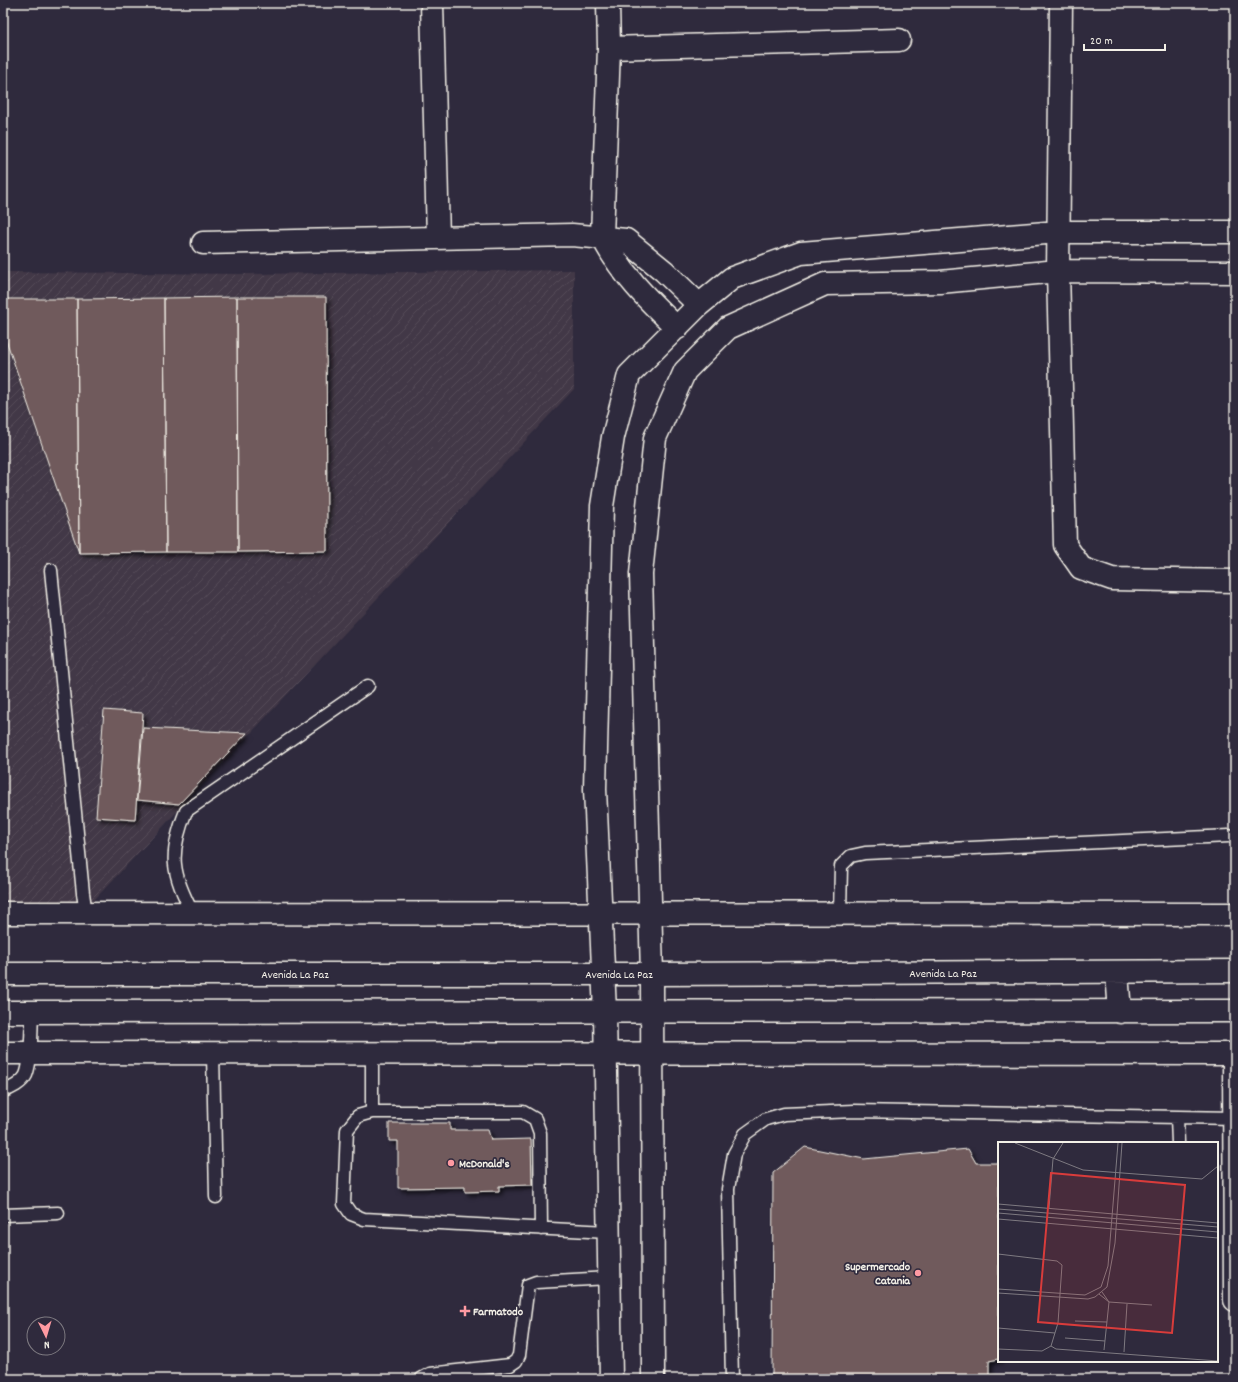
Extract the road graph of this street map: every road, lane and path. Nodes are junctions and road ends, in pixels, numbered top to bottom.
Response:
1 (432, 3) edge
2 (608, 3) edge
3 (1061, 3) edge
4 (898, 40) dead end
5 (609, 48) junction
6 (1058, 232) junction
7 (1235, 232) edge
8 (602, 236) junction
9 (438, 238) junction
10 (203, 243) dead end
11 (1058, 271) junction
12 (1235, 272) edge
13 (699, 305) junction
14 (676, 328) junction
15 (50, 570) dead end
16 (1235, 581) edge
17 (368, 686) dead end
18 (1229, 836) dead end
19 (3, 913) edge
20 (840, 913) junction
21 (86, 914) junction
22 (193, 914) junction
23 (601, 914) junction
24 (649, 914) junction
25 (1235, 914) edge
26 (1235, 971) edge
27 (1117, 972) junction
28 (3, 974) edge
29 (603, 974) junction
30 (652, 974) junction
31 (1235, 1011) edge
32 (3, 1012) edge
33 (32, 1012) junction
34 (604, 1012) junction
35 (652, 1012) junction
36 (1120, 1012) junction
37 (3, 1053) edge
38 (29, 1053) junction
39 (213, 1053) junction
40 (372, 1053) junction
41 (605, 1053) junction
42 (1234, 1054) edge
43 (652, 1055) junction
44 (3, 1091) edge
45 (372, 1112) junction
46 (1177, 1117) junction
47 (1235, 1118) edge
48 (1178, 1142) edge
49 (216, 1197) dead end
50 (1235, 1198) edge
51 (58, 1213) dead end
52 (3, 1215) edge
53 (541, 1229) junction
54 (608, 1232) junction
55 (609, 1278) junction
56 (1235, 1300) edge
57 (421, 1379) edge
58 (610, 1379) edge
59 (653, 1379) edge
60 (732, 1379) edge

1 - 9 street
2 - 5 street
3 - 6 street
4 - 5 street
5 - 8 street
6 - 7 street
6 - 11 street
6 - 13 street
8 - 9 street
8 - 13 street
8 - 14 street
9 - 10 street
11 - 12 street
11 - 16 street
11 - 24 street
13 - 14 street
14 - 23 street
15 - 21 lane
17 - 22 lane
18 - 20 lane
19 - 21 street
20 - 24 street
20 - 25 street
21 - 22 street
22 - 23 street
23 - 24 street
23 - 29 street
24 - 30 street
26 - 27 street, Avenida La Paz
27 - 30 street, Avenida La Paz
27 - 36 street
28 - 29 street, Avenida La Paz
29 - 30 street, Avenida La Paz
29 - 34 street
30 - 35 street
31 - 36 street
32 - 33 street
33 - 34 street
33 - 38 lane
34 - 35 street
34 - 41 street
35 - 36 street
35 - 43 street
37 - 38 street
38 - 39 street
38 - 44 lane
39 - 40 street
39 - 49 lane
40 - 41 street
40 - 45 lane
41 - 43 street
41 - 54 street
42 - 43 street
42 - 47 street
43 - 59 street
45 - 53 lane
45 - 53 lane
46 - 47 lane
46 - 48 lane
46 - 60 lane
47 - 50 street
50 - 56 street
51 - 52 lane
53 - 54 lane
54 - 55 street
55 - 57 lane
55 - 58 street

